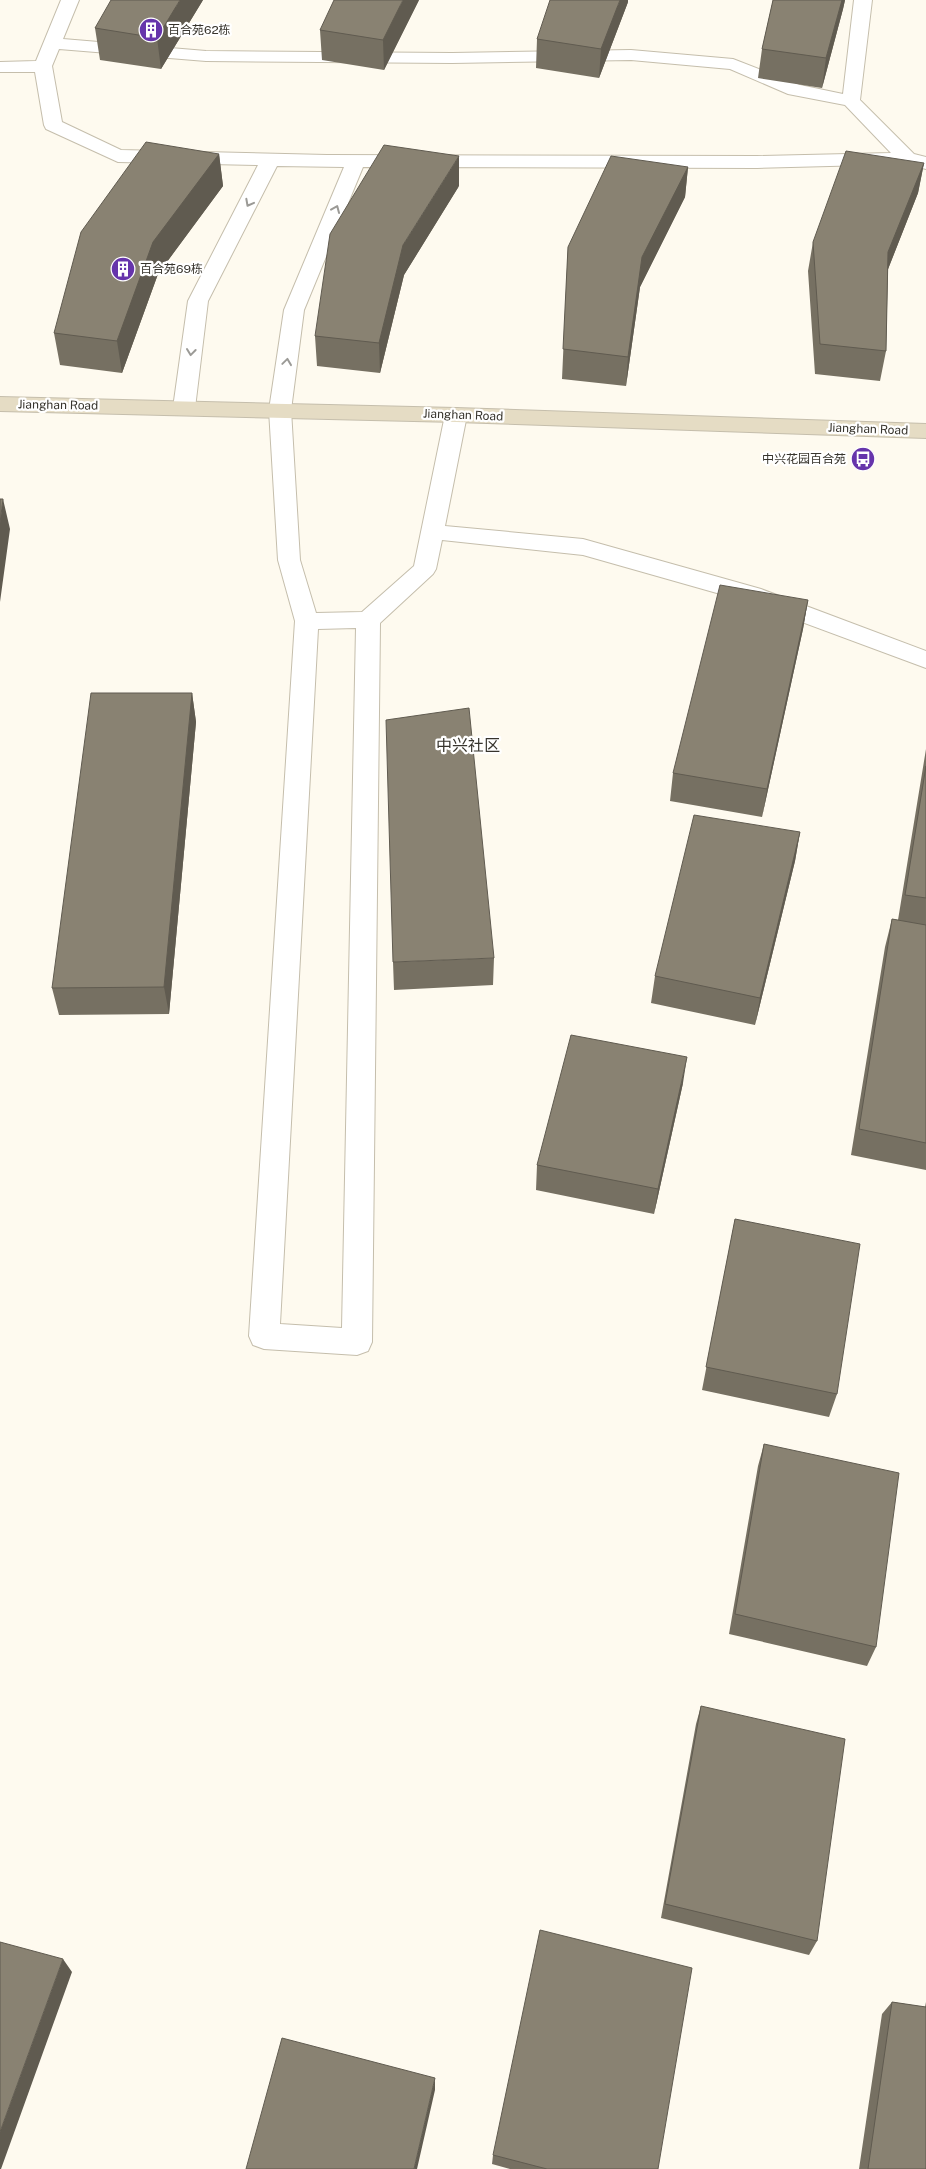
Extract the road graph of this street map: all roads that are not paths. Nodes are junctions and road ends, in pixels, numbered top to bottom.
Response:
1 (70, 0) edge
2 (863, 0) edge
3 (52, 44) junction
4 (43, 66) junction
5 (0, 67) edge
6 (851, 101) junction
7 (908, 158) junction
8 (271, 160) junction
9 (356, 161) junction
10 (926, 163) edge
11 (0, 404) edge
12 (184, 408) junction
13 (280, 410) junction
14 (456, 415) junction
15 (926, 431) edge
16 (432, 532) junction
17 (368, 620) junction
18 (307, 621) junction
19 (926, 660) edge

1 - 3 street
2 - 6 street
3 - 4 street
3 - 6 street
4 - 5 street
4 - 8 street
6 - 7 street
7 - 9 street
7 - 10 street
8 - 9 street
8 -> 12 street
13 -> 9 street
11 - 12 street, Jianghan Road
12 - 13 street, Jianghan Road
13 - 14 street, Jianghan Road
13 - 18 street
14 - 15 street, Jianghan Road
14 - 16 street
16 - 17 street
16 - 19 street
17 - 18 street
17 - 18 street

